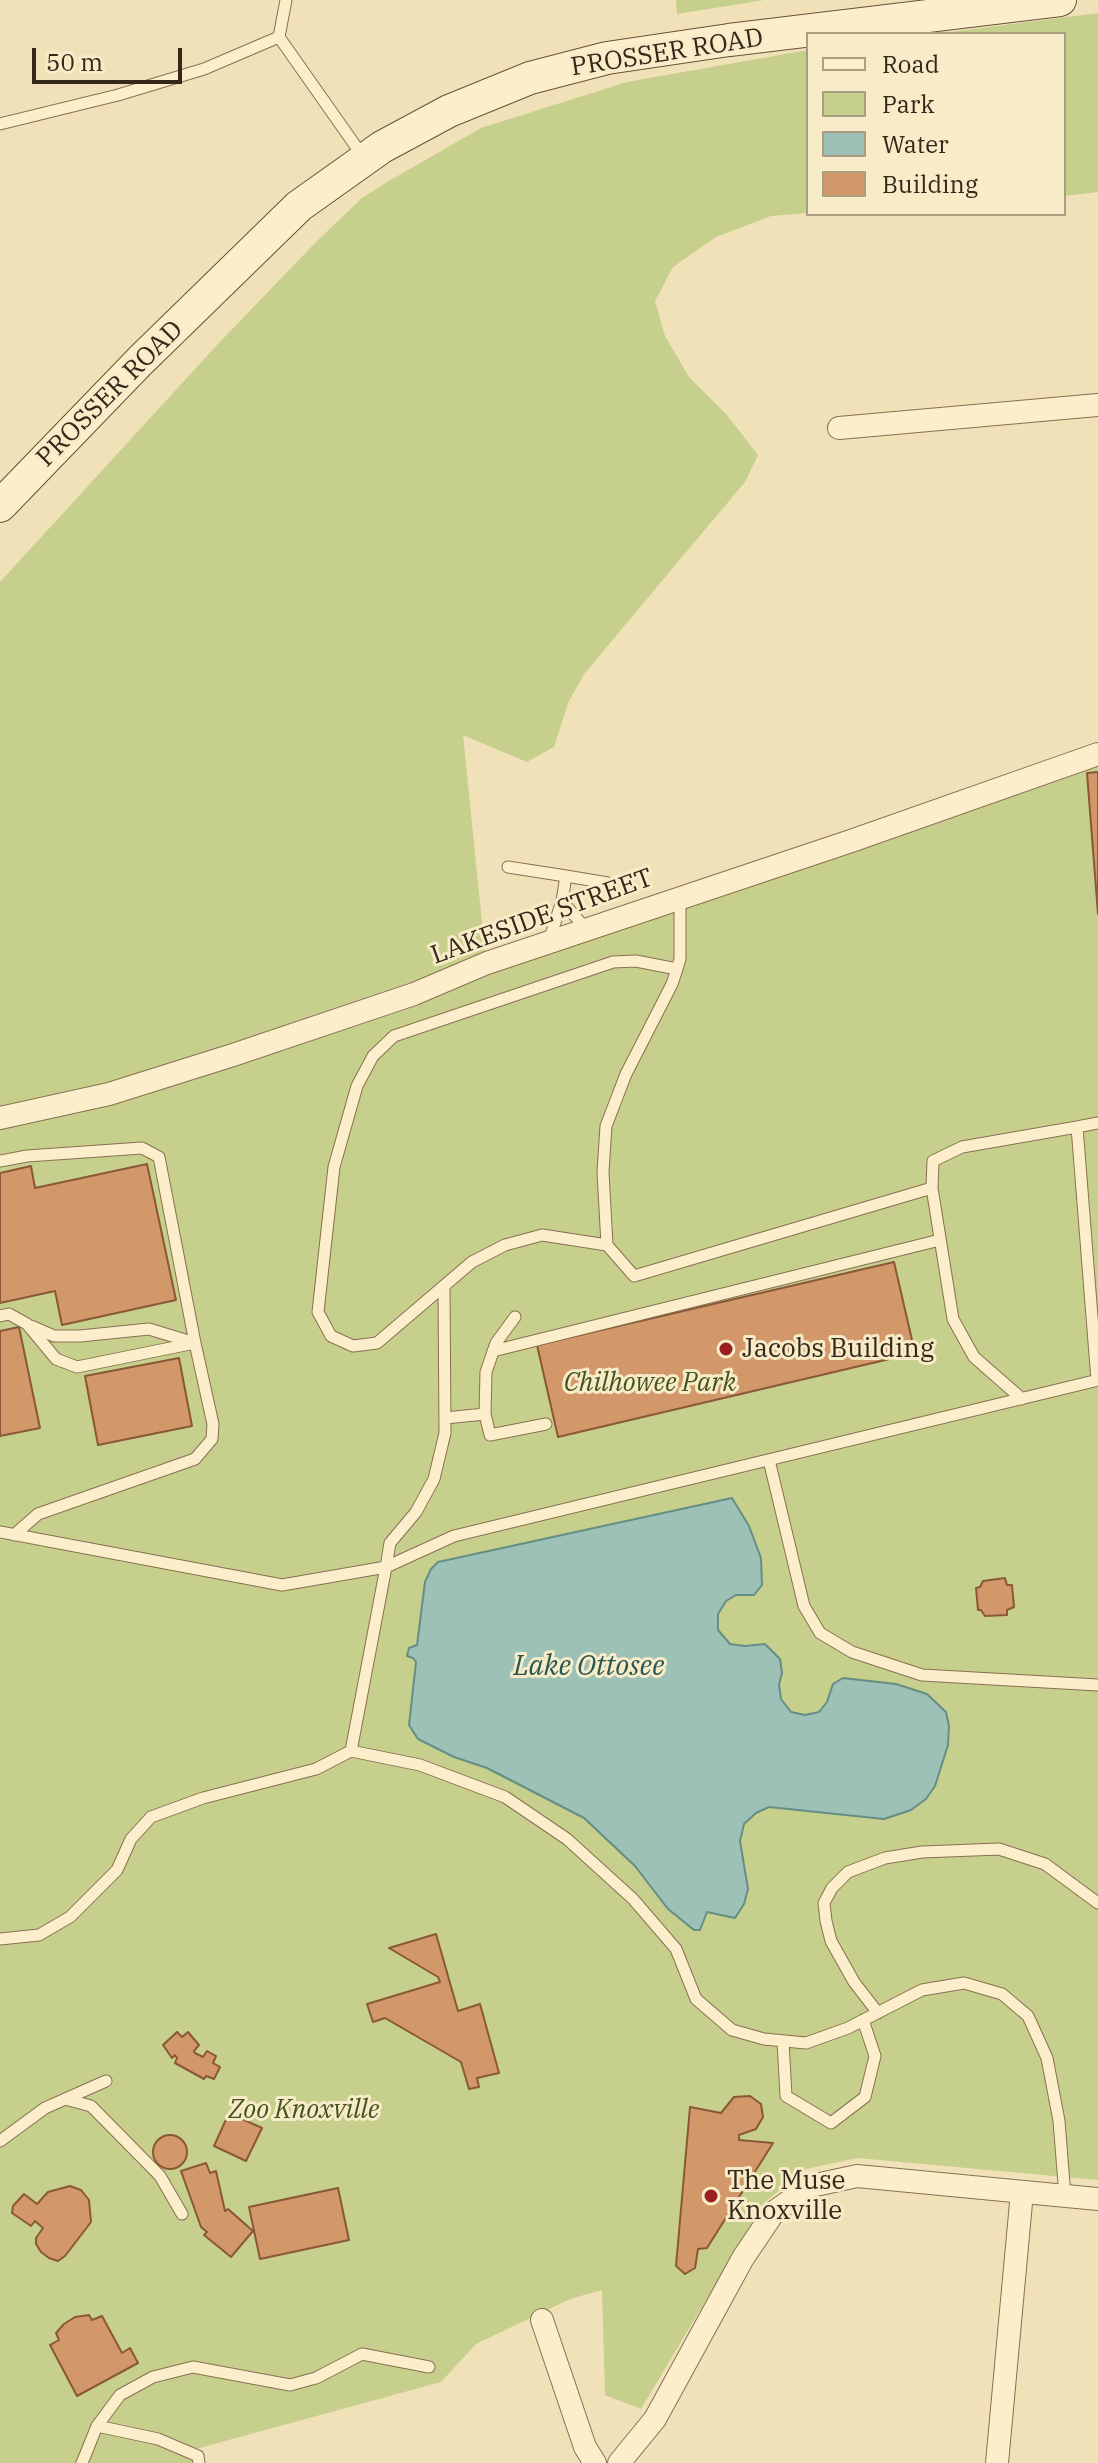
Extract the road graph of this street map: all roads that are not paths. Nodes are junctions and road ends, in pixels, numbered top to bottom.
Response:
1 (286, 0) edge
2 (1060, 0) edge
3 (279, 37) junction
4 (0, 124) edge
5 (365, 158) junction
6 (1098, 405) edge
7 (839, 428) dead end
8 (0, 506) edge
9 (1098, 754) edge
10 (508, 867) dead end
11 (566, 876) junction
12 (608, 883) dead end
13 (680, 897) junction
14 (562, 901) junction
15 (586, 929) junction
16 (549, 942) junction
17 (677, 969) junction
18 (0, 1118) edge
19 (1098, 1123) edge
20 (1077, 1127) junction
21 (0, 1161) edge
22 (932, 1188) junction
23 (940, 1240) junction
24 (607, 1245) junction
25 (444, 1287) junction
26 (0, 1316) edge
27 (515, 1317) dead end
28 (27, 1324) junction
29 (195, 1343) junction
30 (493, 1351) junction
31 (1098, 1380) edge
32 (1022, 1399) junction
33 (485, 1414) junction
34 (445, 1418) junction
35 (546, 1424) dead end
36 (769, 1460) junction
37 (0, 1532) edge
38 (14, 1535) junction
39 (386, 1567) junction
40 (1098, 1685) edge
41 (351, 1751) junction
42 (1098, 1903) edge
43 (0, 1939) edge
44 (878, 2013) junction
45 (863, 2020) junction
46 (783, 2041) junction
47 (106, 2081) dead end
48 (65, 2099) junction
49 (0, 2141) edge
50 (1022, 2192) junction
51 (1065, 2196) junction
52 (1098, 2199) edge
53 (182, 2214) dead end
54 (542, 2320) dead end
55 (429, 2367) dead end
56 (97, 2426) junction
57 (82, 2463) edge
58 (199, 2463) edge
59 (595, 2463) edge
60 (619, 2463) edge
61 (997, 2463) edge

1 - 3 lane
2 - 5 street, PROSSER ROAD
3 - 4 lane
3 - 5 lane
5 - 8 street, PROSSER ROAD
6 - 7 street
9 - 13 street, LAKESIDE STREET
10 - 11 lane
11 - 12 lane
11 - 14 lane
13 - 15 street, LAKESIDE STREET
13 - 17 lane
14 - 15 lane
14 - 16 lane
15 - 16 street, LAKESIDE STREET
16 - 18 street, LAKESIDE STREET
17 - 24 lane
17 - 25 lane
19 - 20 lane
20 - 22 lane
20 - 31 lane
21 - 29 lane
22 - 23 lane
22 - 24 lane
23 - 30 lane
23 - 32 lane
24 - 25 lane
25 - 34 lane
26 - 28 lane
27 - 30 lane
28 - 29 lane
28 - 29 lane
29 - 38 lane
30 - 33 lane
31 - 32 lane
32 - 36 lane
33 - 34 lane
33 - 35 lane
34 - 39 lane
36 - 39 lane
36 - 40 lane
37 - 38 lane
38 - 39 lane
39 - 41 lane
41 - 43 lane
41 - 46 lane
42 - 44 lane
44 - 45 lane
44 - 51 lane
45 - 46 lane
45 - 46 lane
47 - 48 lane
48 - 49 lane
48 - 53 lane
50 - 51 street
50 - 60 street
50 - 61 street
51 - 52 street
54 - 59 street
55 - 56 lane
56 - 57 lane
56 - 58 lane

